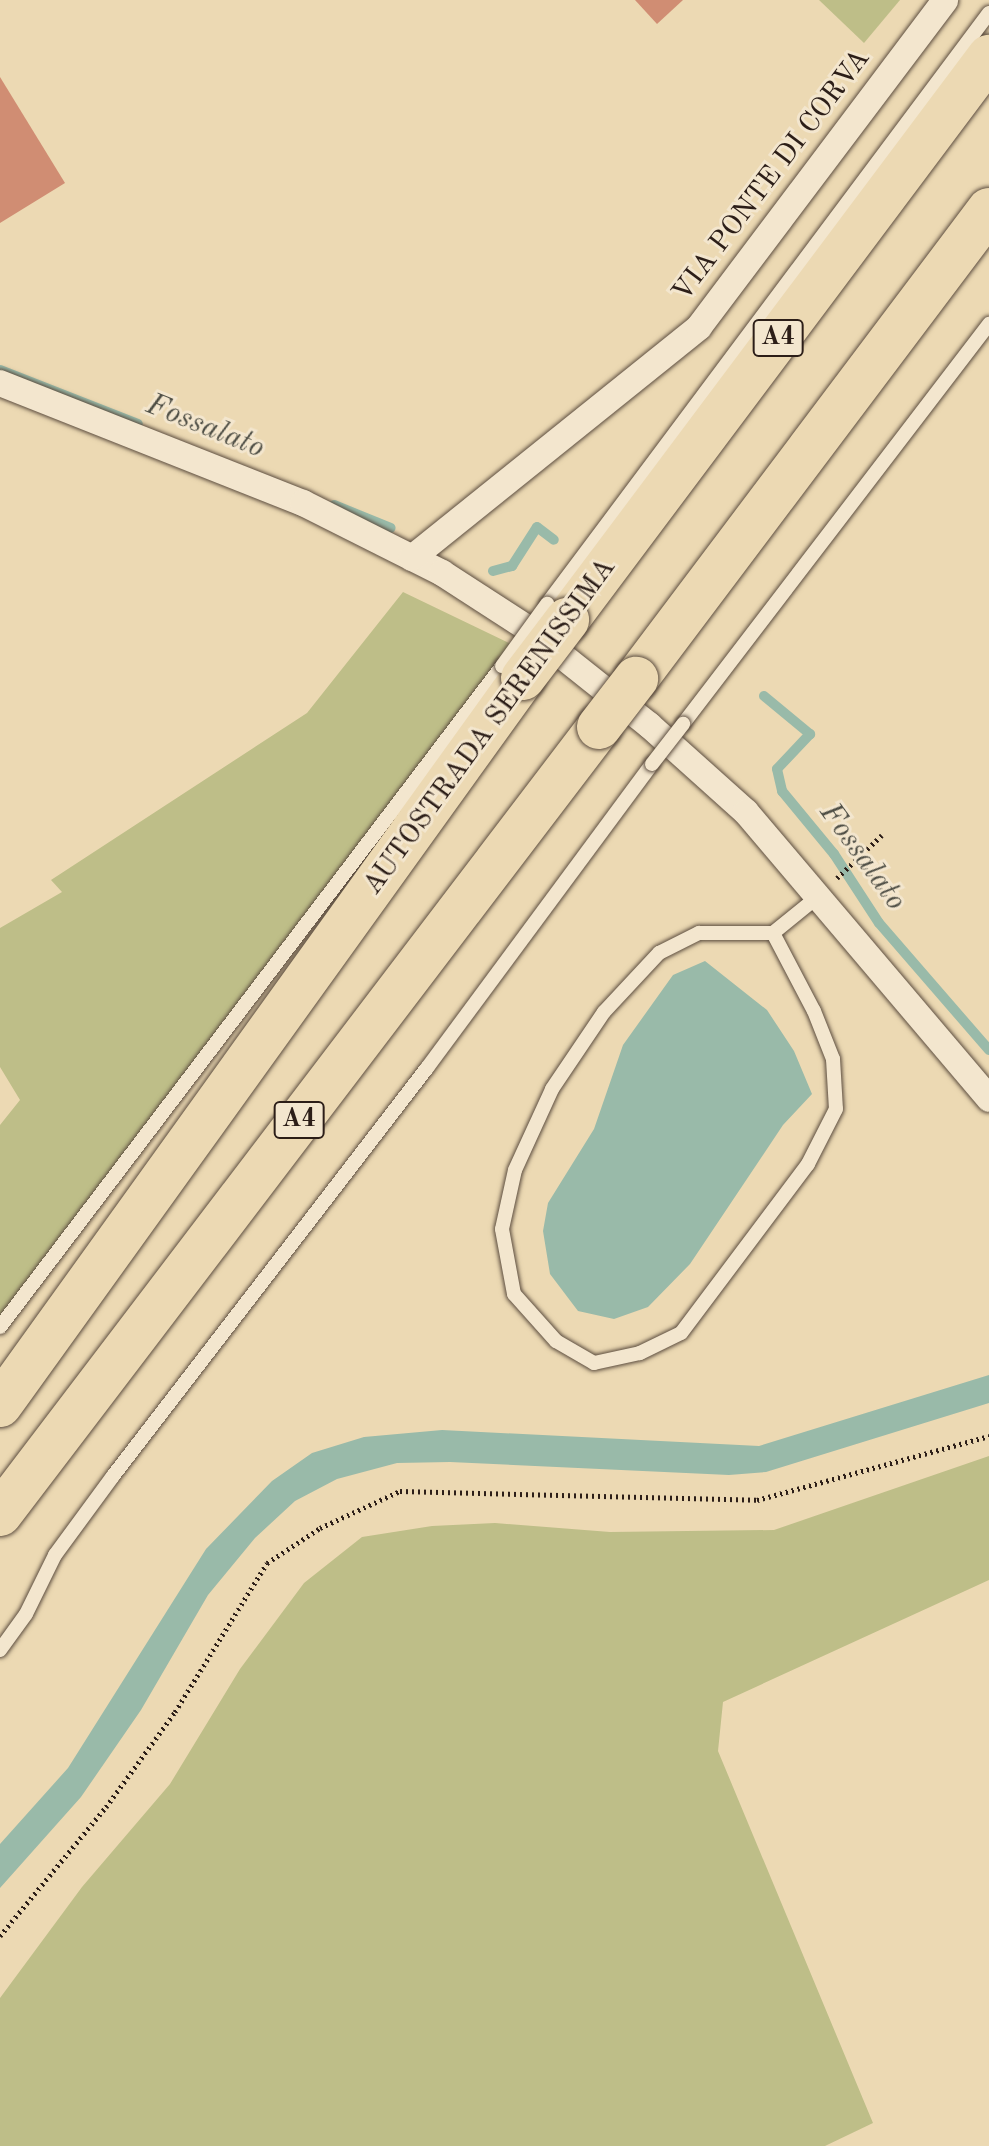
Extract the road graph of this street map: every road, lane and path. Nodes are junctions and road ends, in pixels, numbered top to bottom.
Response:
1 (945, 0) edge
2 (989, 13) edge
3 (989, 57) edge
4 (989, 210) edge
5 (989, 324) edge
6 (0, 383) edge
7 (412, 558) junction
8 (557, 612) junction
9 (512, 672) junction
10 (882, 835) dead end
11 (835, 879) dead end
12 (816, 898) junction
13 (773, 933) junction
14 (989, 1099) edge
15 (0, 1327) edge
16 (0, 1405) edge
17 (989, 1436) edge
18 (0, 1514) edge
19 (0, 1650) edge
20 (0, 1936) edge

1 - 7 street, VIA PONTE DI CORVA
2 - 8 lane
3 - 8 highway, AUTOSTRADA SERENISSIMA / A4
4 - 18 highway, A4, bridge
5 - 19 lane, bridge
6 - 7 street
7 - 12 street
8 - 9 highway, AUTOSTRADA SERENISSIMA / A4, bridge
9 - 15 lane
9 - 16 highway, AUTOSTRADA SERENISSIMA / A4
10 - 11 path
12 - 13 lane
12 - 14 street
13 - 13 lane
17 - 20 path

